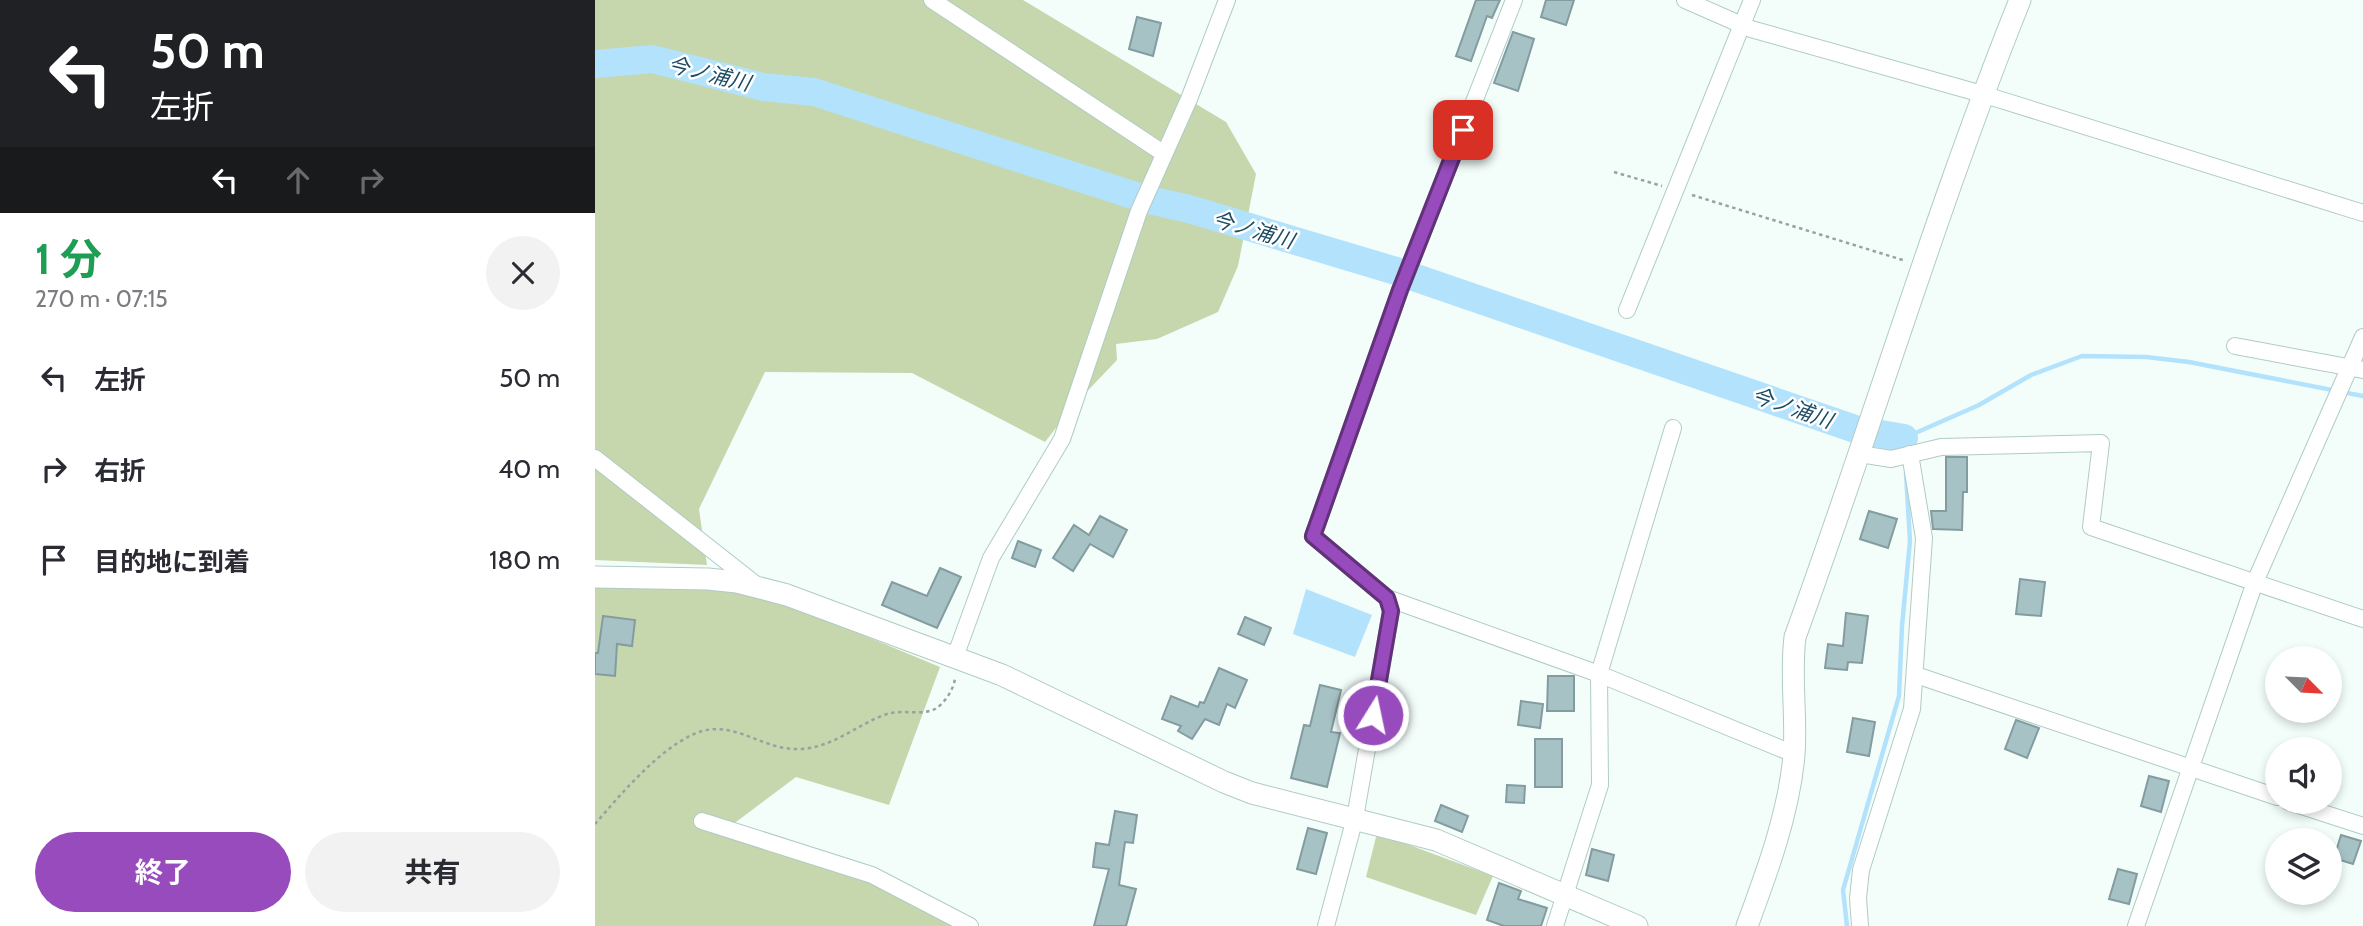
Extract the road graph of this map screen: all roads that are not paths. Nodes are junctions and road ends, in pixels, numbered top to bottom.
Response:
1 (932, 0) edge
2 (1227, 0) edge
3 (1514, 0) edge
4 (1685, 0) edge
5 (1752, 0) edge
6 (2020, 0) edge
7 (1741, 25) junction
8 (1982, 94) junction
9 (1163, 153) junction
10 (2363, 213) edge
11 (1627, 310) dead end
12 (2363, 337) edge
13 (2235, 346) dead end
14 (2357, 368) edge
15 (1673, 428) dead end
16 (1860, 454) junction
17 (1910, 454) junction
18 (595, 458) edge
19 (595, 577) edge
20 (2255, 582) junction
21 (759, 587) junction
22 (1387, 598) junction
23 (2363, 619) edge
24 (955, 657) junction
25 (1599, 674) junction
26 (1916, 675) junction
27 (1794, 754) junction
28 (2190, 768) junction
29 (2265, 793) edge
30 (2326, 814) edge
31 (1355, 818) junction
32 (702, 821) dead end
33 (2363, 826) edge
34 (1564, 894) junction
35 (970, 926) edge
36 (1326, 926) edge
37 (1555, 926) edge
38 (1637, 926) edge
39 (1747, 926) edge
40 (1860, 926) edge
41 (2136, 926) edge

1 - 9 street
2 - 9 street
3 - 22 street
4 - 7 street
5 - 7 street
6 - 8 street
7 - 8 street
7 - 11 street
8 - 10 street
8 - 16 street
9 - 24 street
12 - 14 street
13 - 14 street
14 - 20 street
15 - 25 street
16 - 17 street
16 - 27 street
17 - 20 street
17 - 26 street
18 - 21 street
19 - 21 street
20 - 23 street
20 - 28 street
21 - 24 street
22 - 25 street
22 - 31 street
24 - 31 street
25 - 27 street
25 - 34 street
26 - 28 street
26 - 40 street
27 - 39 street
28 - 29 street
28 - 41 street
30 - 33 street
31 - 34 street
31 - 36 street
32 - 35 street
34 - 37 street
34 - 38 street

